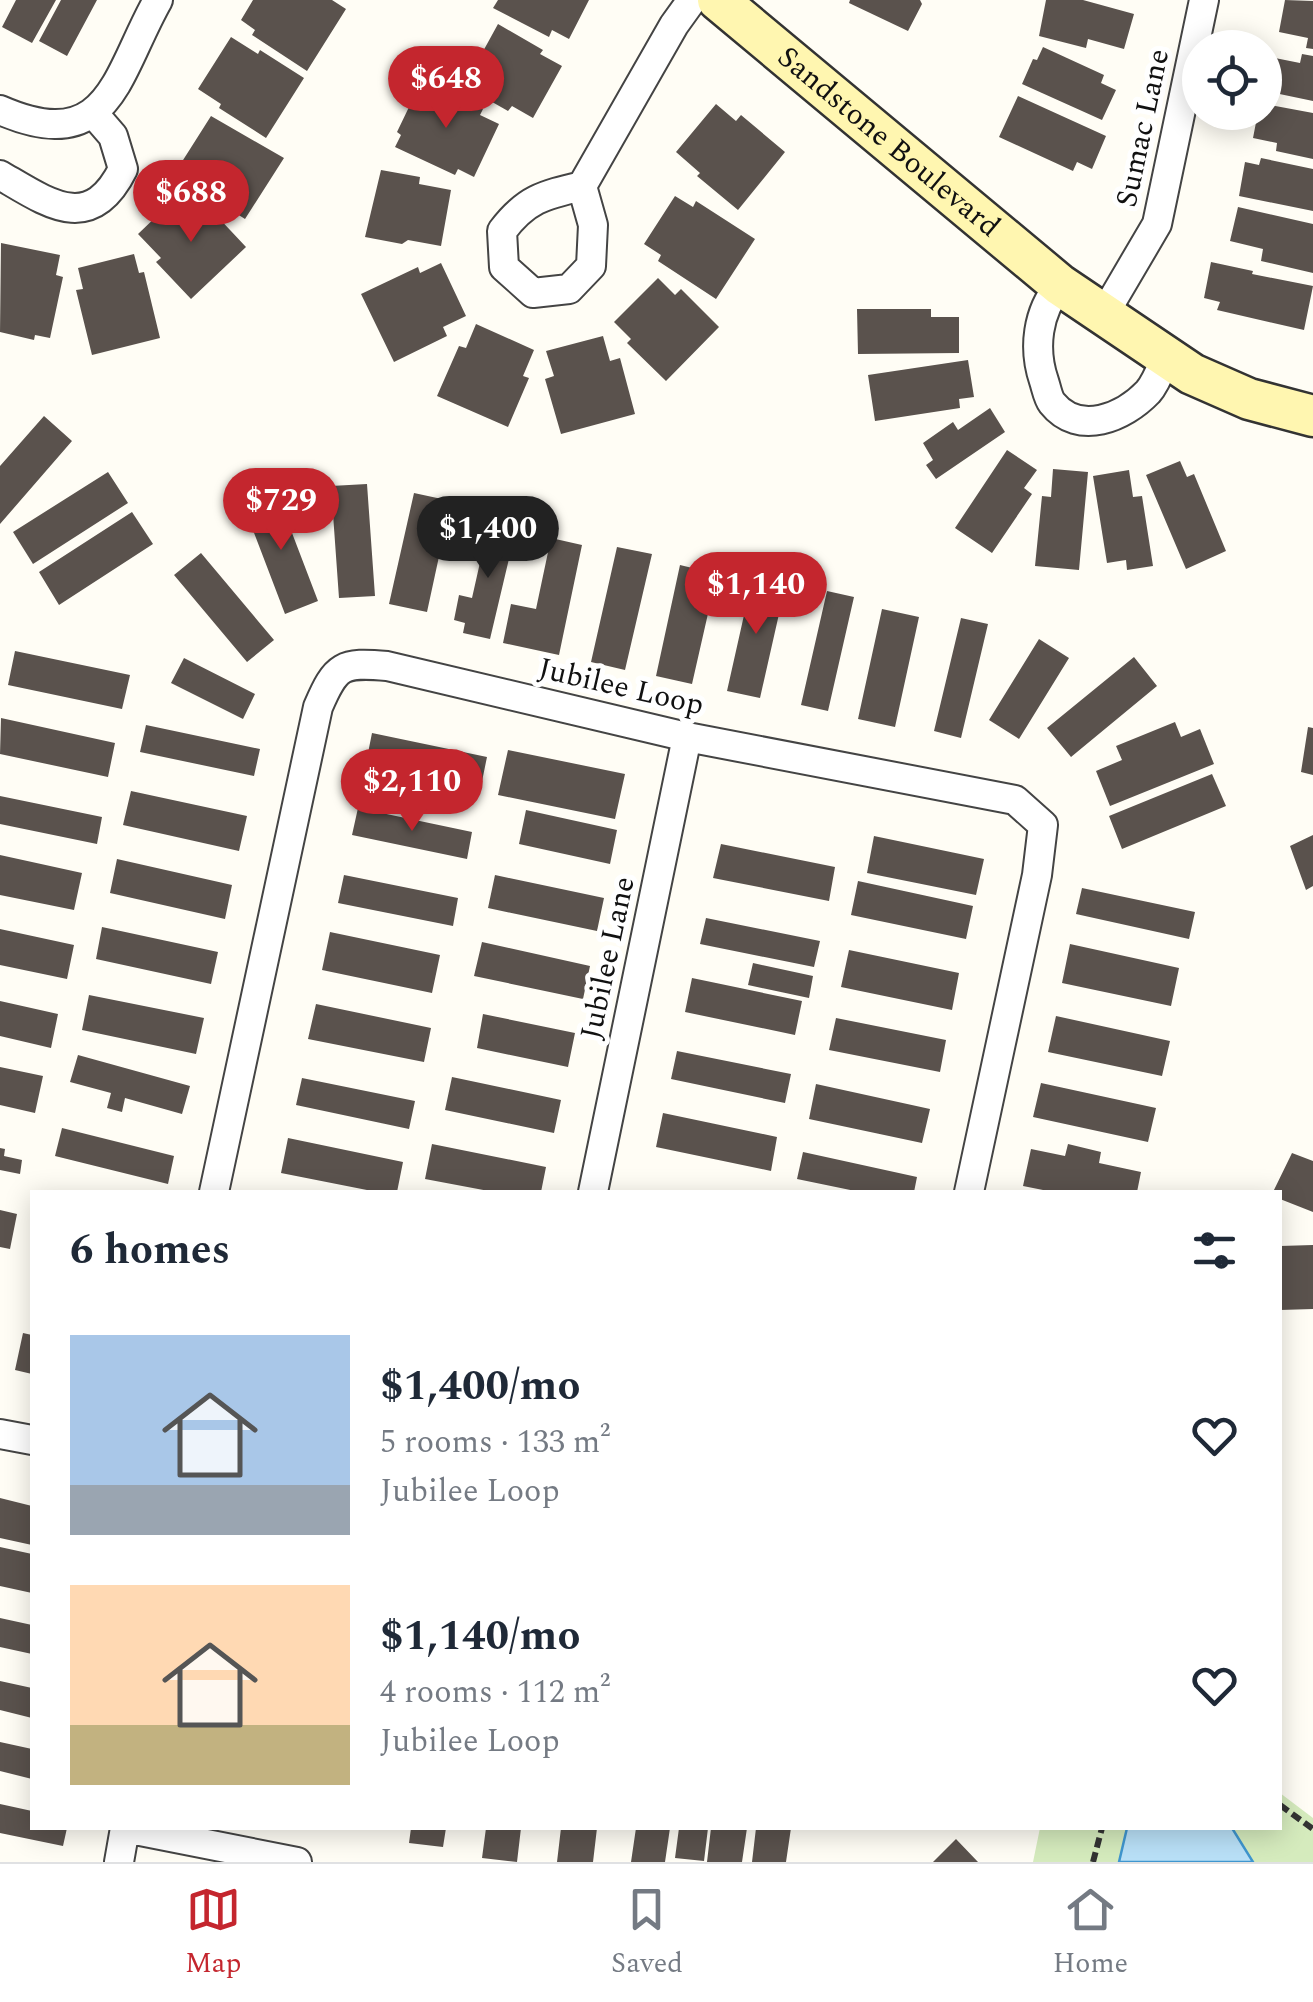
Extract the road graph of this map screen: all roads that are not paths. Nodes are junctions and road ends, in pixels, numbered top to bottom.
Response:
1 (158, 0) edge
2 (1204, 0) edge
3 (717, 2) edge
4 (0, 110) edge
5 (94, 114) junction
6 (0, 175) edge
7 (582, 186) dead end
8 (1060, 285) junction
9 (1103, 316) junction
10 (1166, 358) junction
11 (1313, 416) edge
12 (687, 737) junction
13 (214, 1190) edge
14 (593, 1190) edge
15 (969, 1190) edge
16 (0, 1434) edge
17 (30, 1440) edge
18 (125, 1830) edge
19 (135, 1830) edge
20 (120, 1862) edge
21 (297, 1862) edge

1 - 5 street
2 - 9 street, Sumac Lane
3 - 7 street
3 - 8 street, Sandstone Boulevard
4 - 5 street
5 - 6 street
8 - 9 street, Sandstone Boulevard
8 - 10 street
9 - 10 street, Sandstone Boulevard
10 - 11 street, Sandstone Boulevard
12 - 13 street, Jubilee Loop
12 - 14 street, Jubilee Lane
12 - 15 street, Jubilee Loop
16 - 17 street
18 - 20 street
19 - 21 street

